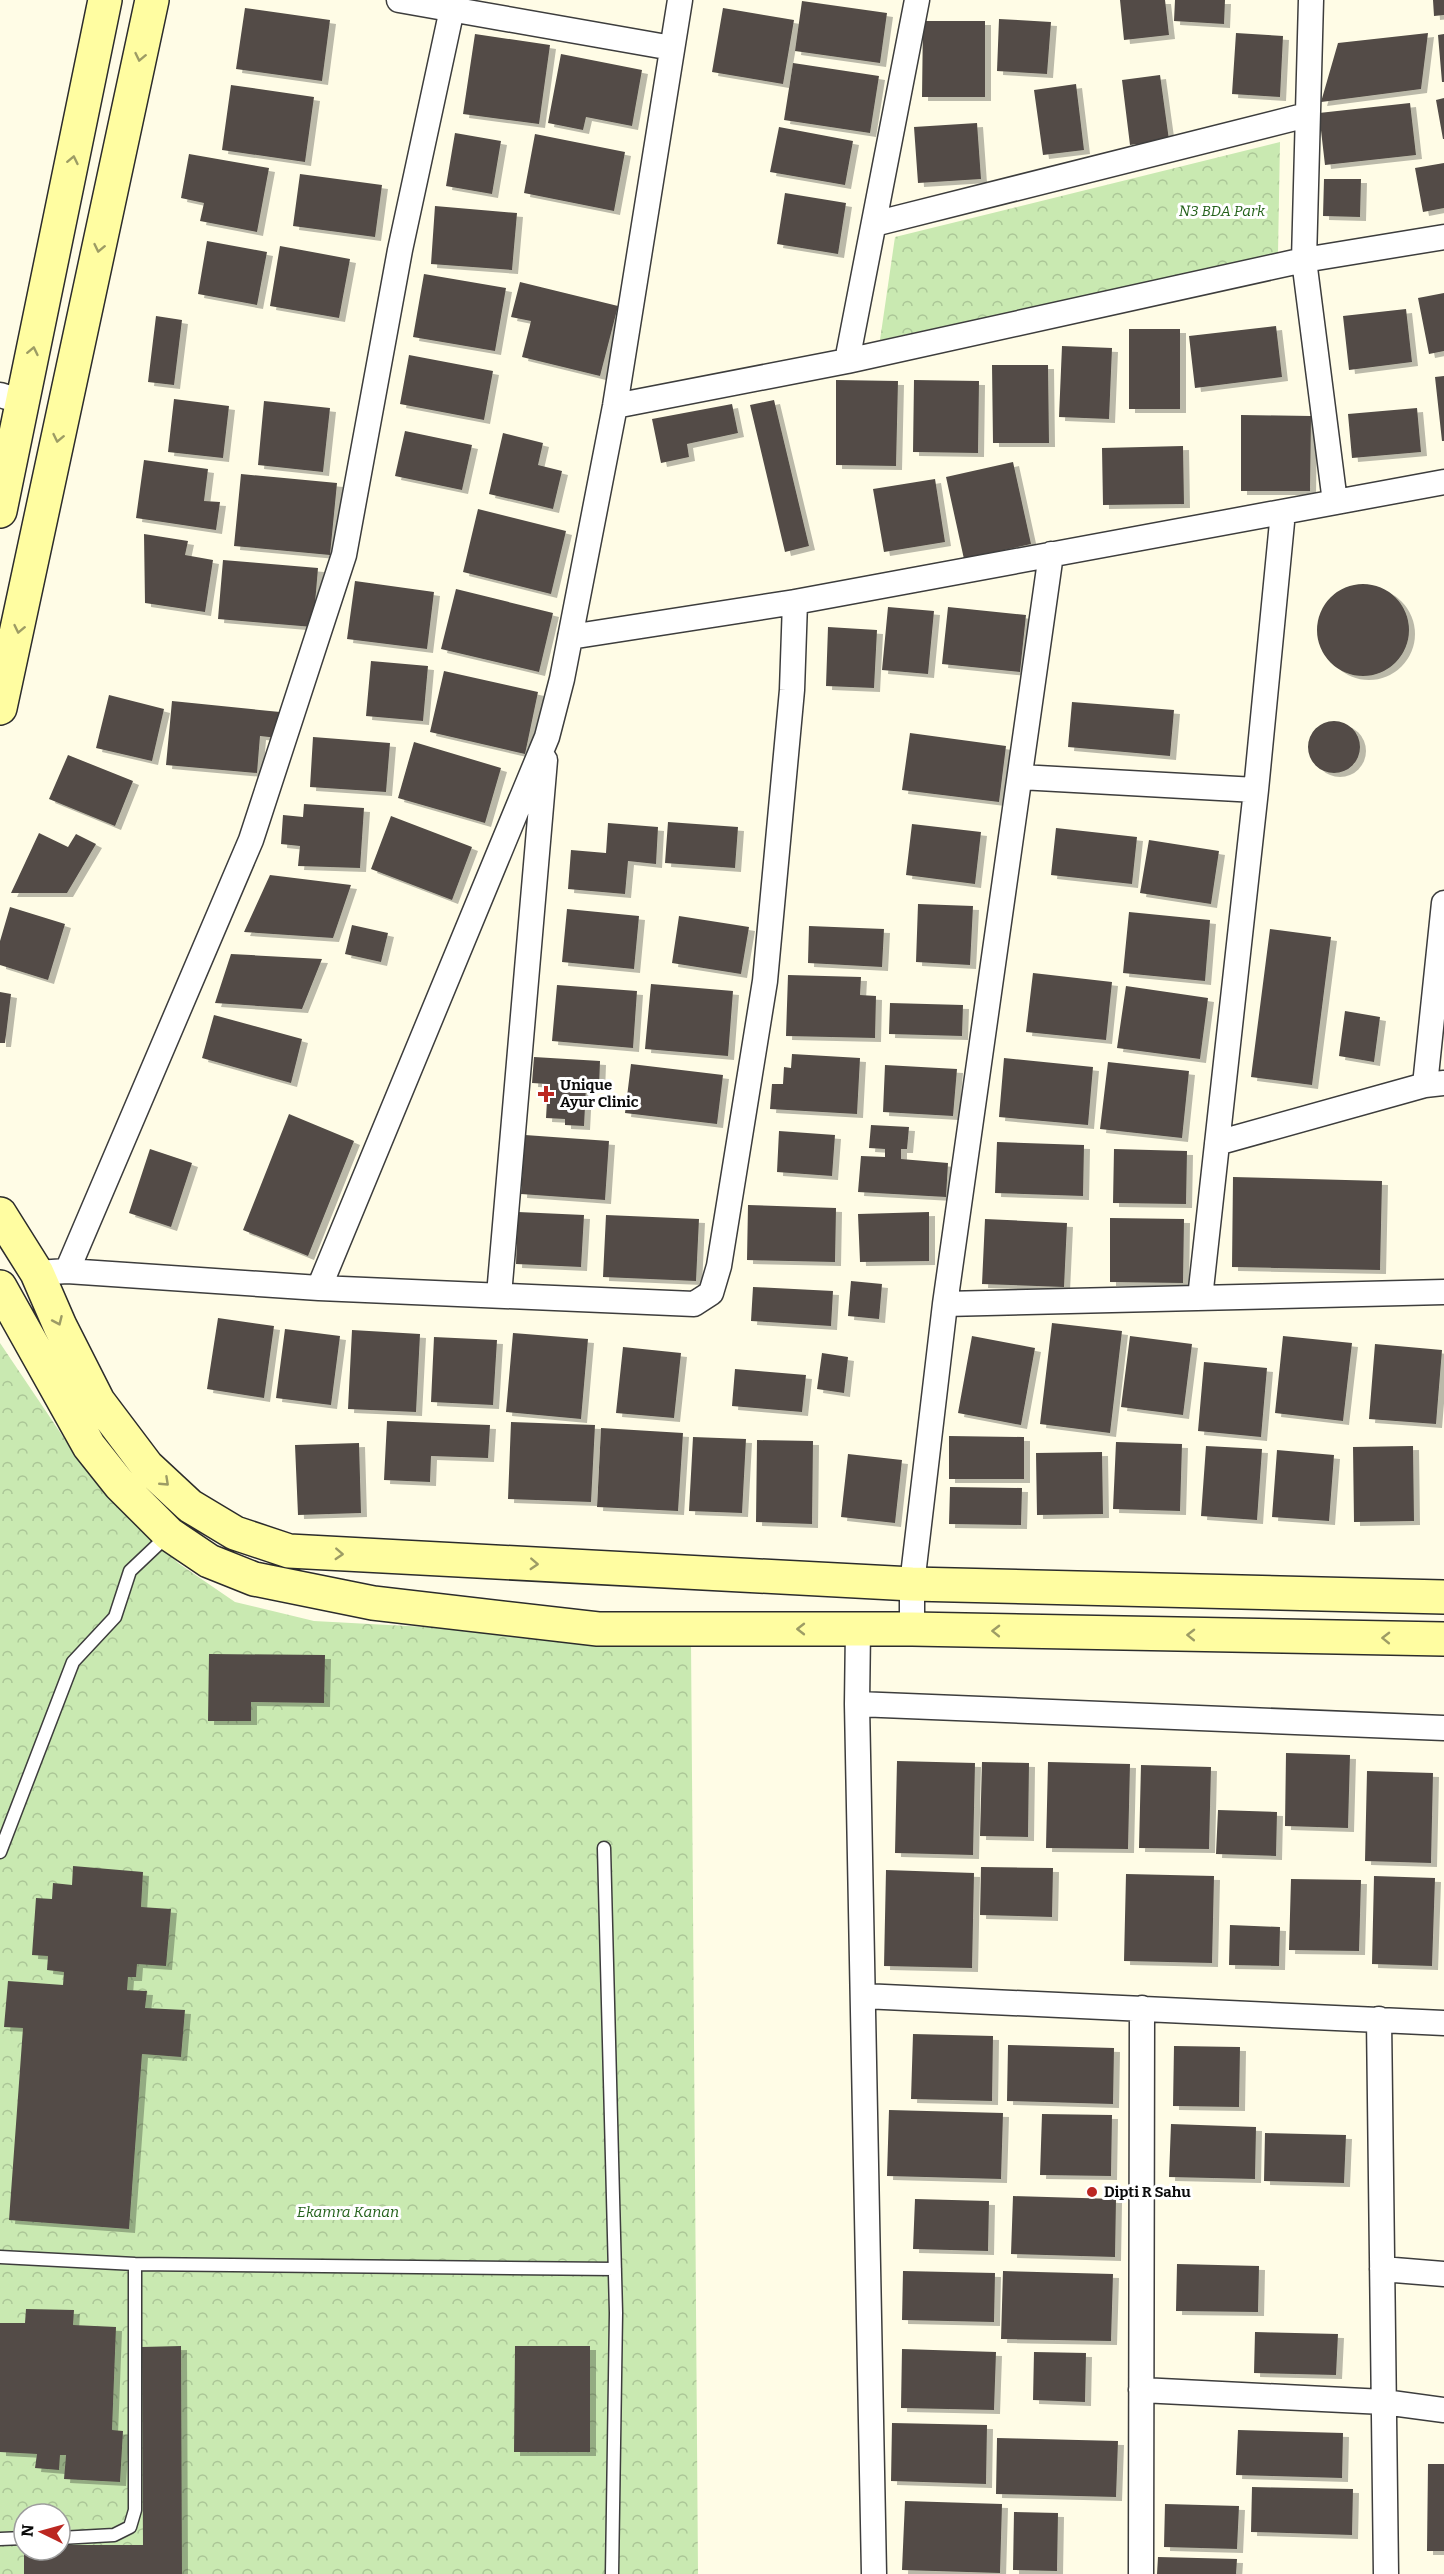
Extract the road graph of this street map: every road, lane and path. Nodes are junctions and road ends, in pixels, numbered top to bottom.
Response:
1 (105, 0) edge
2 (152, 0) edge
3 (399, 0) edge
4 (680, 0) edge
5 (1311, 0) edge
6 (923, 2) edge
7 (452, 9) junction
8 (672, 48) junction
9 (1306, 115) junction
10 (874, 224) junction
11 (1444, 237) edge
12 (1304, 260) junction
13 (847, 361) junction
14 (11, 398) edge
15 (615, 406) junction
16 (1444, 482) edge
17 (2, 494) edge
18 (1335, 502) junction
19 (1283, 512) junction
20 (1051, 554) junction
21 (795, 602) junction
22 (570, 637) junction
23 (0, 708) edge
24 (547, 737) junction
25 (1020, 777) junction
26 (1256, 790) junction
27 (1444, 903) edge
28 (1434, 1084) edge
29 (1217, 1143) junction
30 (0, 1214) edge
31 (52, 1272) junction
32 (0, 1287) edge
33 (319, 1287) junction
34 (1444, 1292) edge
35 (499, 1295) junction
36 (1200, 1298) junction
37 (945, 1304) junction
38 (169, 1534) junction
39 (912, 1584) junction
40 (1443, 1592) edge
41 (858, 1629) junction
42 (912, 1629) junction
43 (1444, 1640) edge
44 (857, 1704) junction
45 (1444, 1728) edge
46 (604, 1848) dead end
47 (0, 1852) edge
48 (863, 1995) junction
49 (1142, 2008) junction
50 (1379, 2019) junction
51 (1444, 2023) edge
52 (0, 2257) edge
53 (135, 2264) junction
54 (615, 2269) junction
55 (1382, 2269) junction
56 (1444, 2274) edge
57 (1141, 2390) junction
58 (1384, 2402) junction
59 (1444, 2410) edge
60 (72, 2537) edge
61 (612, 2574) edge
62 (874, 2574) edge
63 (1141, 2574) edge
64 (1386, 2574) edge

14 -> 1 street
2 -> 23 street
3 - 7 street
4 - 8 street
5 - 9 street
6 - 10 street
7 - 8 street
7 - 31 street
8 - 15 street
9 - 10 street
9 - 12 street
10 - 13 street
11 - 12 street
12 - 13 street
12 - 18 street
13 - 15 street
14 - 17 street
15 - 22 street
16 - 18 street
18 - 19 street
19 - 20 street
19 - 26 street
20 - 21 street
20 - 25 street
21 - 22 street
21 - 35 street
22 - 24 street
24 - 33 street
24 - 35 street
25 - 26 street
25 - 37 street
26 - 29 street
27 - 28 street
28 - 29 street
29 - 36 street
30 - 31 street
31 - 33 street
31 -> 39 street
32 - 38 street
33 - 35 street
34 - 36 street
36 - 37 street
37 - 39 street
41 -> 38 street
38 - 47 lane
39 - 40 street
39 - 42 street
41 - 42 street
41 - 44 street
43 -> 42 street
44 - 45 street
44 - 48 street
46 - 54 lane
48 - 49 street
48 - 62 street
49 - 50 street
49 - 57 street
50 - 51 street
50 - 55 street
52 - 53 lane
53 - 54 lane
53 - 60 lane
54 - 61 lane
55 - 56 street
55 - 58 street
57 - 58 street
57 - 63 street
58 - 59 street
58 - 64 street

